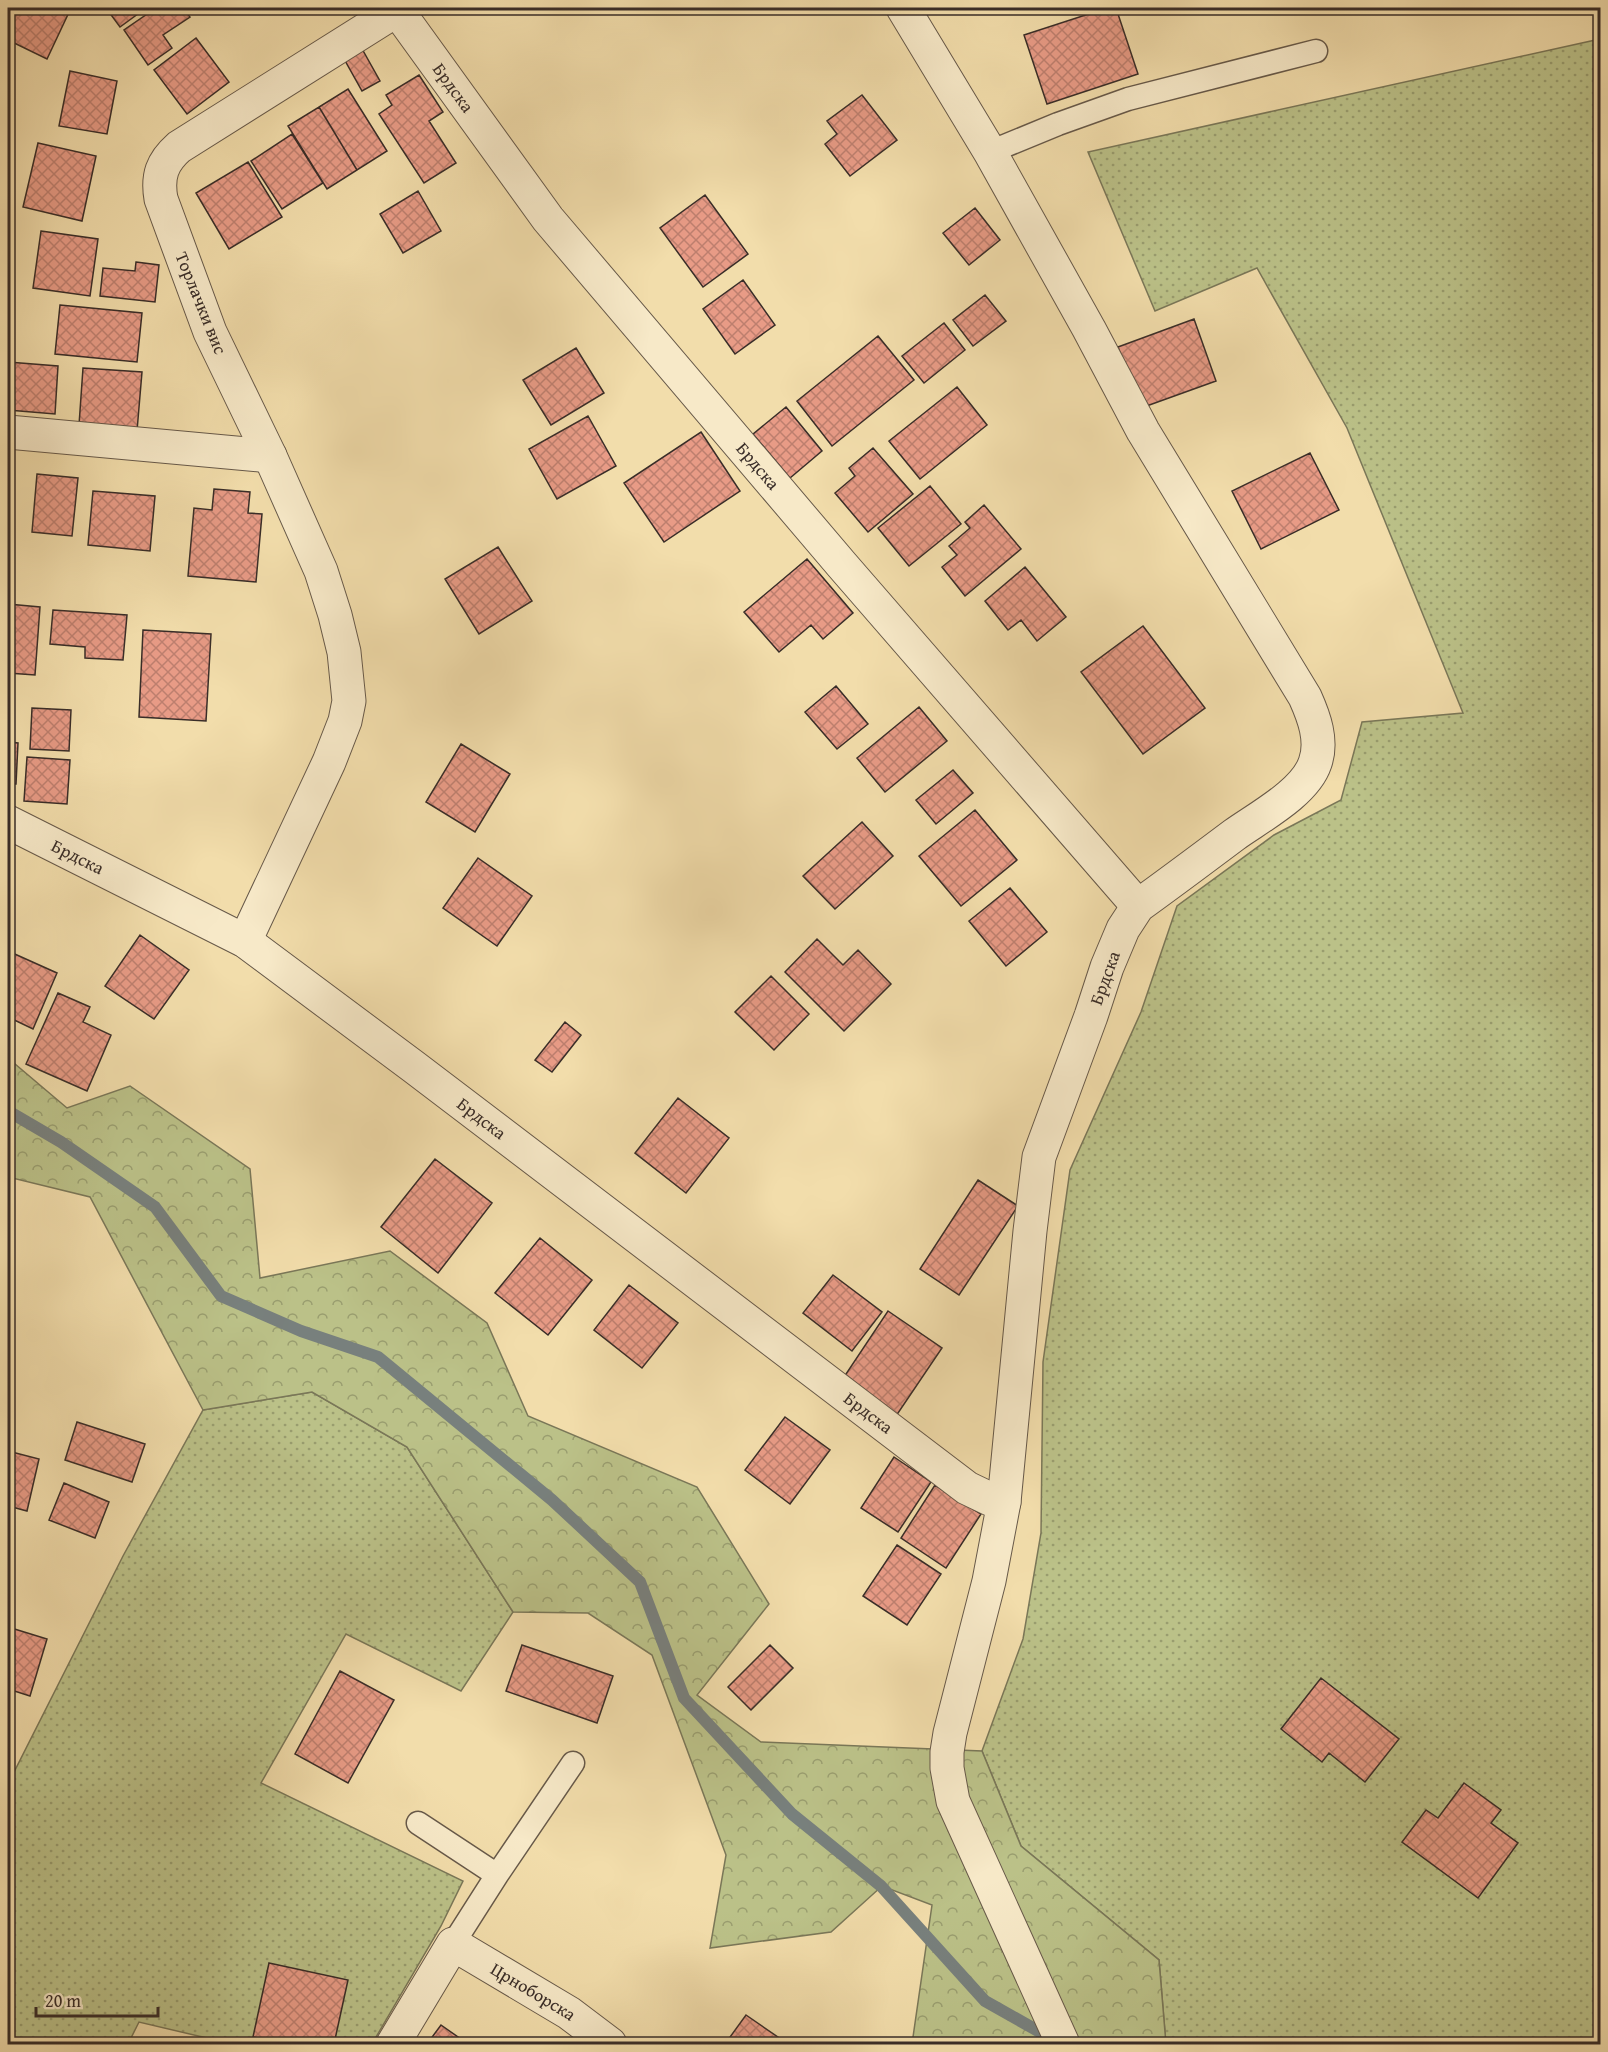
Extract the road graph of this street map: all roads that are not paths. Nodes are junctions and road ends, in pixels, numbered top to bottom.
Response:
1 (903, 8) edge
2 (398, 9) edge
3 (1316, 51) dead end
4 (990, 152) junction
5 (8, 432) edge
6 (270, 456) junction
7 (8, 822) edge
8 (1138, 906) junction
9 (245, 941) junction
10 (1004, 1502) junction
11 (573, 1763) dead end
12 (418, 1823) dead end
13 (497, 1875) junction
14 (453, 1944) junction
15 (393, 2044) edge
16 (610, 2044) edge
17 (1063, 2044) edge

1 - 4 street, Брдска
2 - 6 street, Торлачки вис
2 - 8 street, Брдска
3 - 4 lane
4 - 8 street, Брдска
5 - 6 street
6 - 9 street
7 - 9 street, Брдска
8 - 10 street, Брдска
9 - 10 street, Брдска
10 - 17 street
11 - 13 lane
12 - 13 lane
13 - 14 lane
14 - 15 street
14 - 16 street, Црноборска

